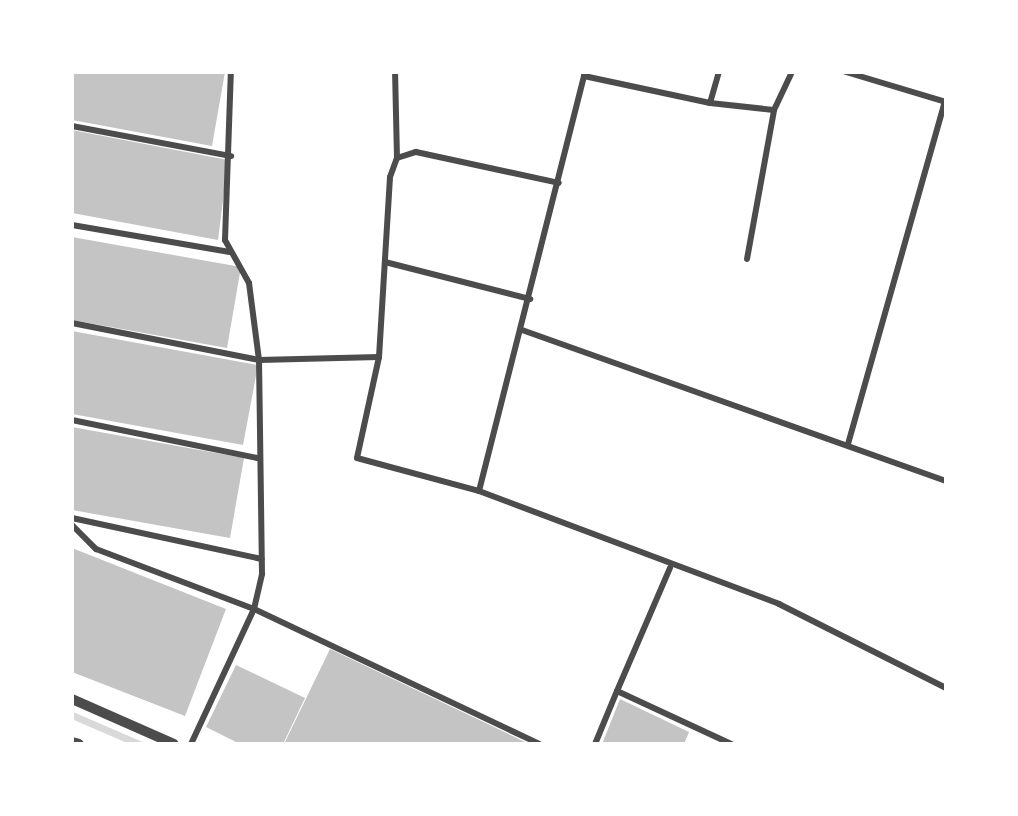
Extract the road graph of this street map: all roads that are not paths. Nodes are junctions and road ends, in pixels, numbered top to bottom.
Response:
1 (231, 72) edge
2 (395, 72) edge
3 (719, 72) edge
4 (792, 72) edge
5 (846, 72) edge
6 (585, 74) edge
7 (946, 102) edge
8 (710, 103) junction
9 (774, 110) junction
10 (72, 126) edge
11 (231, 156) junction
12 (397, 158) junction
13 (559, 183) junction
14 (72, 225) edge
15 (230, 252) junction
16 (747, 259) dead end
17 (385, 262) junction
18 (530, 299) junction
19 (72, 323) edge
20 (522, 330) junction
21 (379, 357) junction
22 (259, 360) junction
23 (72, 420) edge
24 (848, 444) junction
25 (257, 458) junction
26 (946, 481) edge
27 (479, 491) junction
28 (72, 518) edge
29 (72, 525) edge
30 (262, 559) junction
31 (670, 568) junction
32 (254, 609) junction
33 (946, 688) edge
34 (617, 691) junction
35 (72, 699) edge
36 (72, 742) edge
37 (79, 744) edge
38 (174, 744) edge
39 (191, 744) edge
40 (539, 744) edge
41 (595, 744) edge
42 (731, 744) edge

1 - 11 street
2 - 12 street
3 - 8 street
4 - 9 street
5 - 7 street
6 - 8 street
6 - 13 street
7 - 24 street
8 - 9 street
9 - 16 street
10 - 11 street
11 - 15 street
12 - 13 street
12 - 17 street
13 - 18 street
14 - 15 street
15 - 22 street
17 - 18 street
17 - 21 street
18 - 20 street
19 - 22 street
20 - 24 street
20 - 27 street
21 - 22 street
21 - 27 street
22 - 25 street
23 - 25 street
24 - 26 street
25 - 30 street
27 - 31 street
28 - 30 street
29 - 32 street
30 - 32 street
31 - 33 street
31 - 34 street
32 - 39 street
32 - 40 street
34 - 41 street
34 - 42 street
35 - 38 street
36 - 37 street

